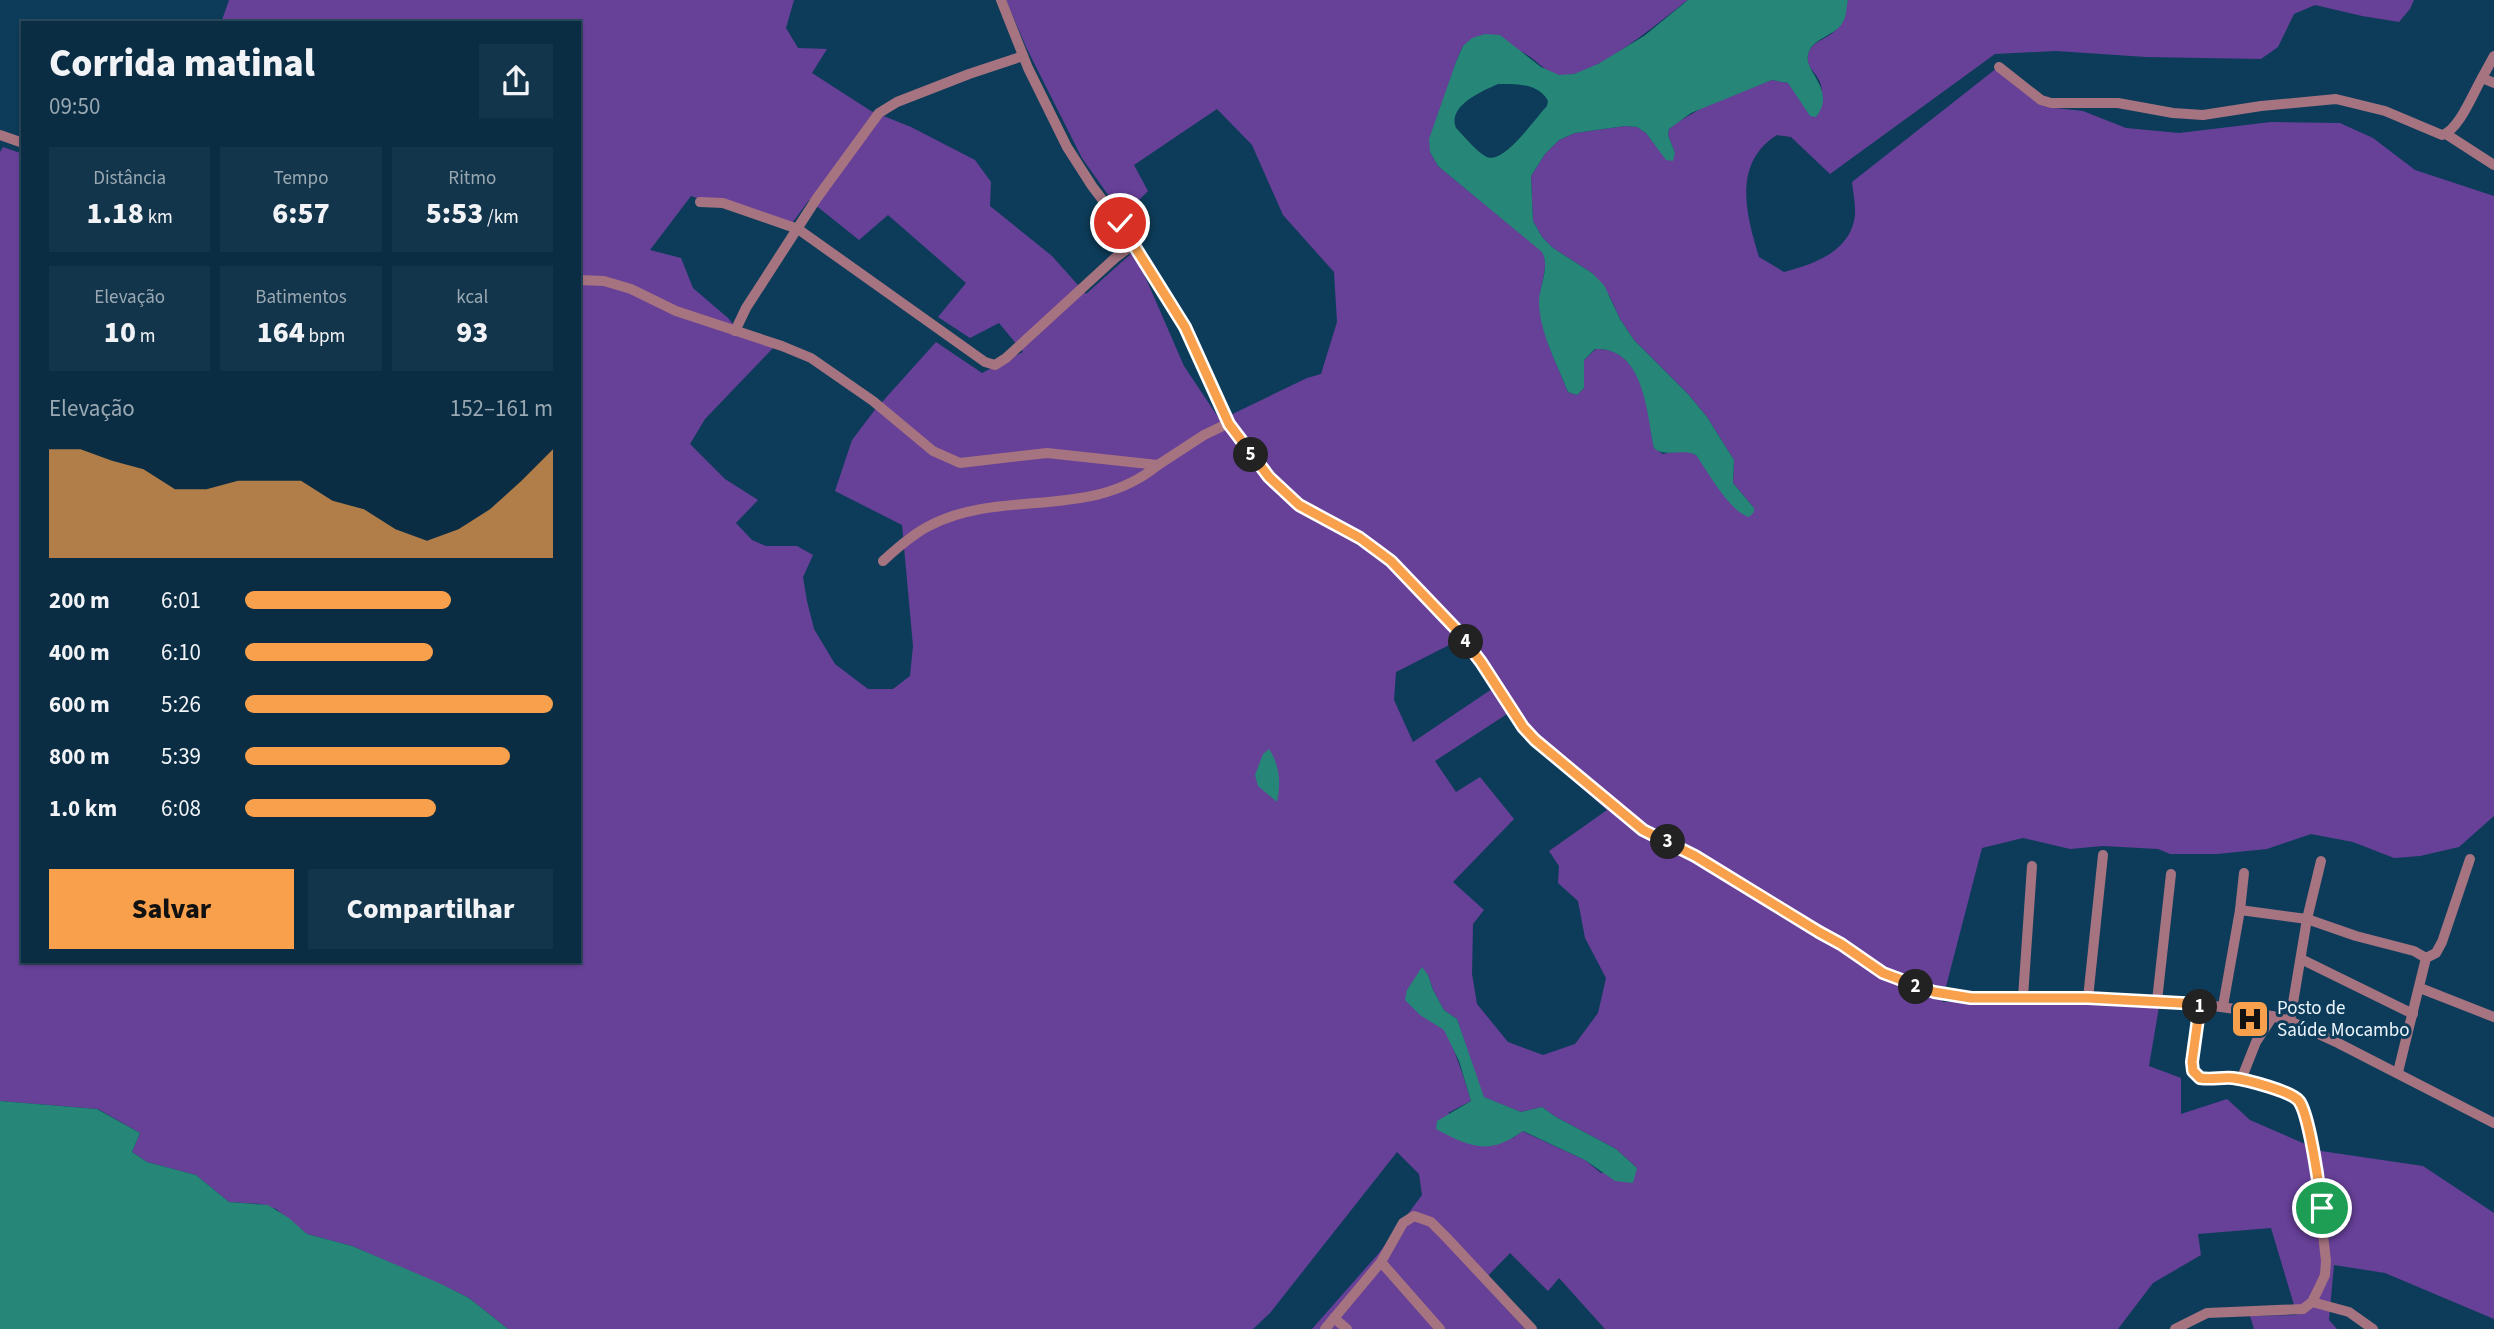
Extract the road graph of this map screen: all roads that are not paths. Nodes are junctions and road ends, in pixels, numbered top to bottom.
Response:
1 (1001, 0) edge
2 (1023, 56) junction
3 (2494, 57) edge
4 (1999, 67) dead end
5 (2482, 78) junction
6 (2494, 83) edge
7 (2446, 134) junction
8 (0, 135) edge
9 (21, 142) edge
10 (2494, 165) edge
11 (700, 202) dead end
12 (798, 229) junction
13 (1134, 244) junction
14 (581, 280) edge
15 (735, 331) junction
16 (1229, 424) junction
17 (1158, 465) junction
18 (883, 561) dead end
19 (2103, 855) dead end
20 (2470, 859) dead end
21 (2321, 860) dead end
22 (2032, 866) dead end
23 (2244, 873) dead end
24 (2171, 874) dead end
25 (2240, 910) junction
26 (2307, 919) junction
27 (2426, 958) junction
28 (2301, 959) junction
29 (2420, 988) junction
30 (2023, 997) junction
31 (2088, 998) junction
32 (2157, 1001) junction
33 (2200, 1004) junction
34 (2223, 1006) junction
35 (2413, 1014) junction
36 (2273, 1016) junction
37 (2494, 1017) edge
38 (2290, 1021) junction
39 (2398, 1072) junction
40 (2241, 1080) junction
41 (2494, 1124) edge
42 (1381, 1262) junction
43 (2312, 1302) junction
44 (1334, 1318) junction
45 (1325, 1329) edge
46 (1347, 1329) edge
47 (1440, 1329) edge
48 (1532, 1329) edge
49 (2175, 1329) edge
50 (2373, 1329) edge

1 - 2 street
2 - 12 street
2 - 13 street
3 - 5 street
4 - 7 street
5 - 6 street
5 - 7 street
7 - 10 street
8 - 9 street
11 - 12 street
12 - 13 street
12 - 15 street
13 - 16 street
14 - 15 street
15 - 17 street
16 - 17 street
16 - 30 street
17 - 18 street
19 - 31 street
20 - 27 street
21 - 26 street
22 - 30 street
23 - 25 street
24 - 32 street
25 - 26 street
25 - 34 street
26 - 27 street
26 - 28 street
27 - 29 street
28 - 35 street
28 - 38 street
29 - 35 street
29 - 37 street
30 - 31 street
31 - 32 street
32 - 33 street
33 - 34 street
33 - 40 street
34 - 36 street
35 - 39 street
36 - 38 street
36 - 40 street
38 - 39 street
39 - 41 street
40 - 43 street
42 - 44 street
42 - 47 street
42 - 48 street
43 - 49 street
43 - 50 street
44 - 45 street
44 - 46 street

